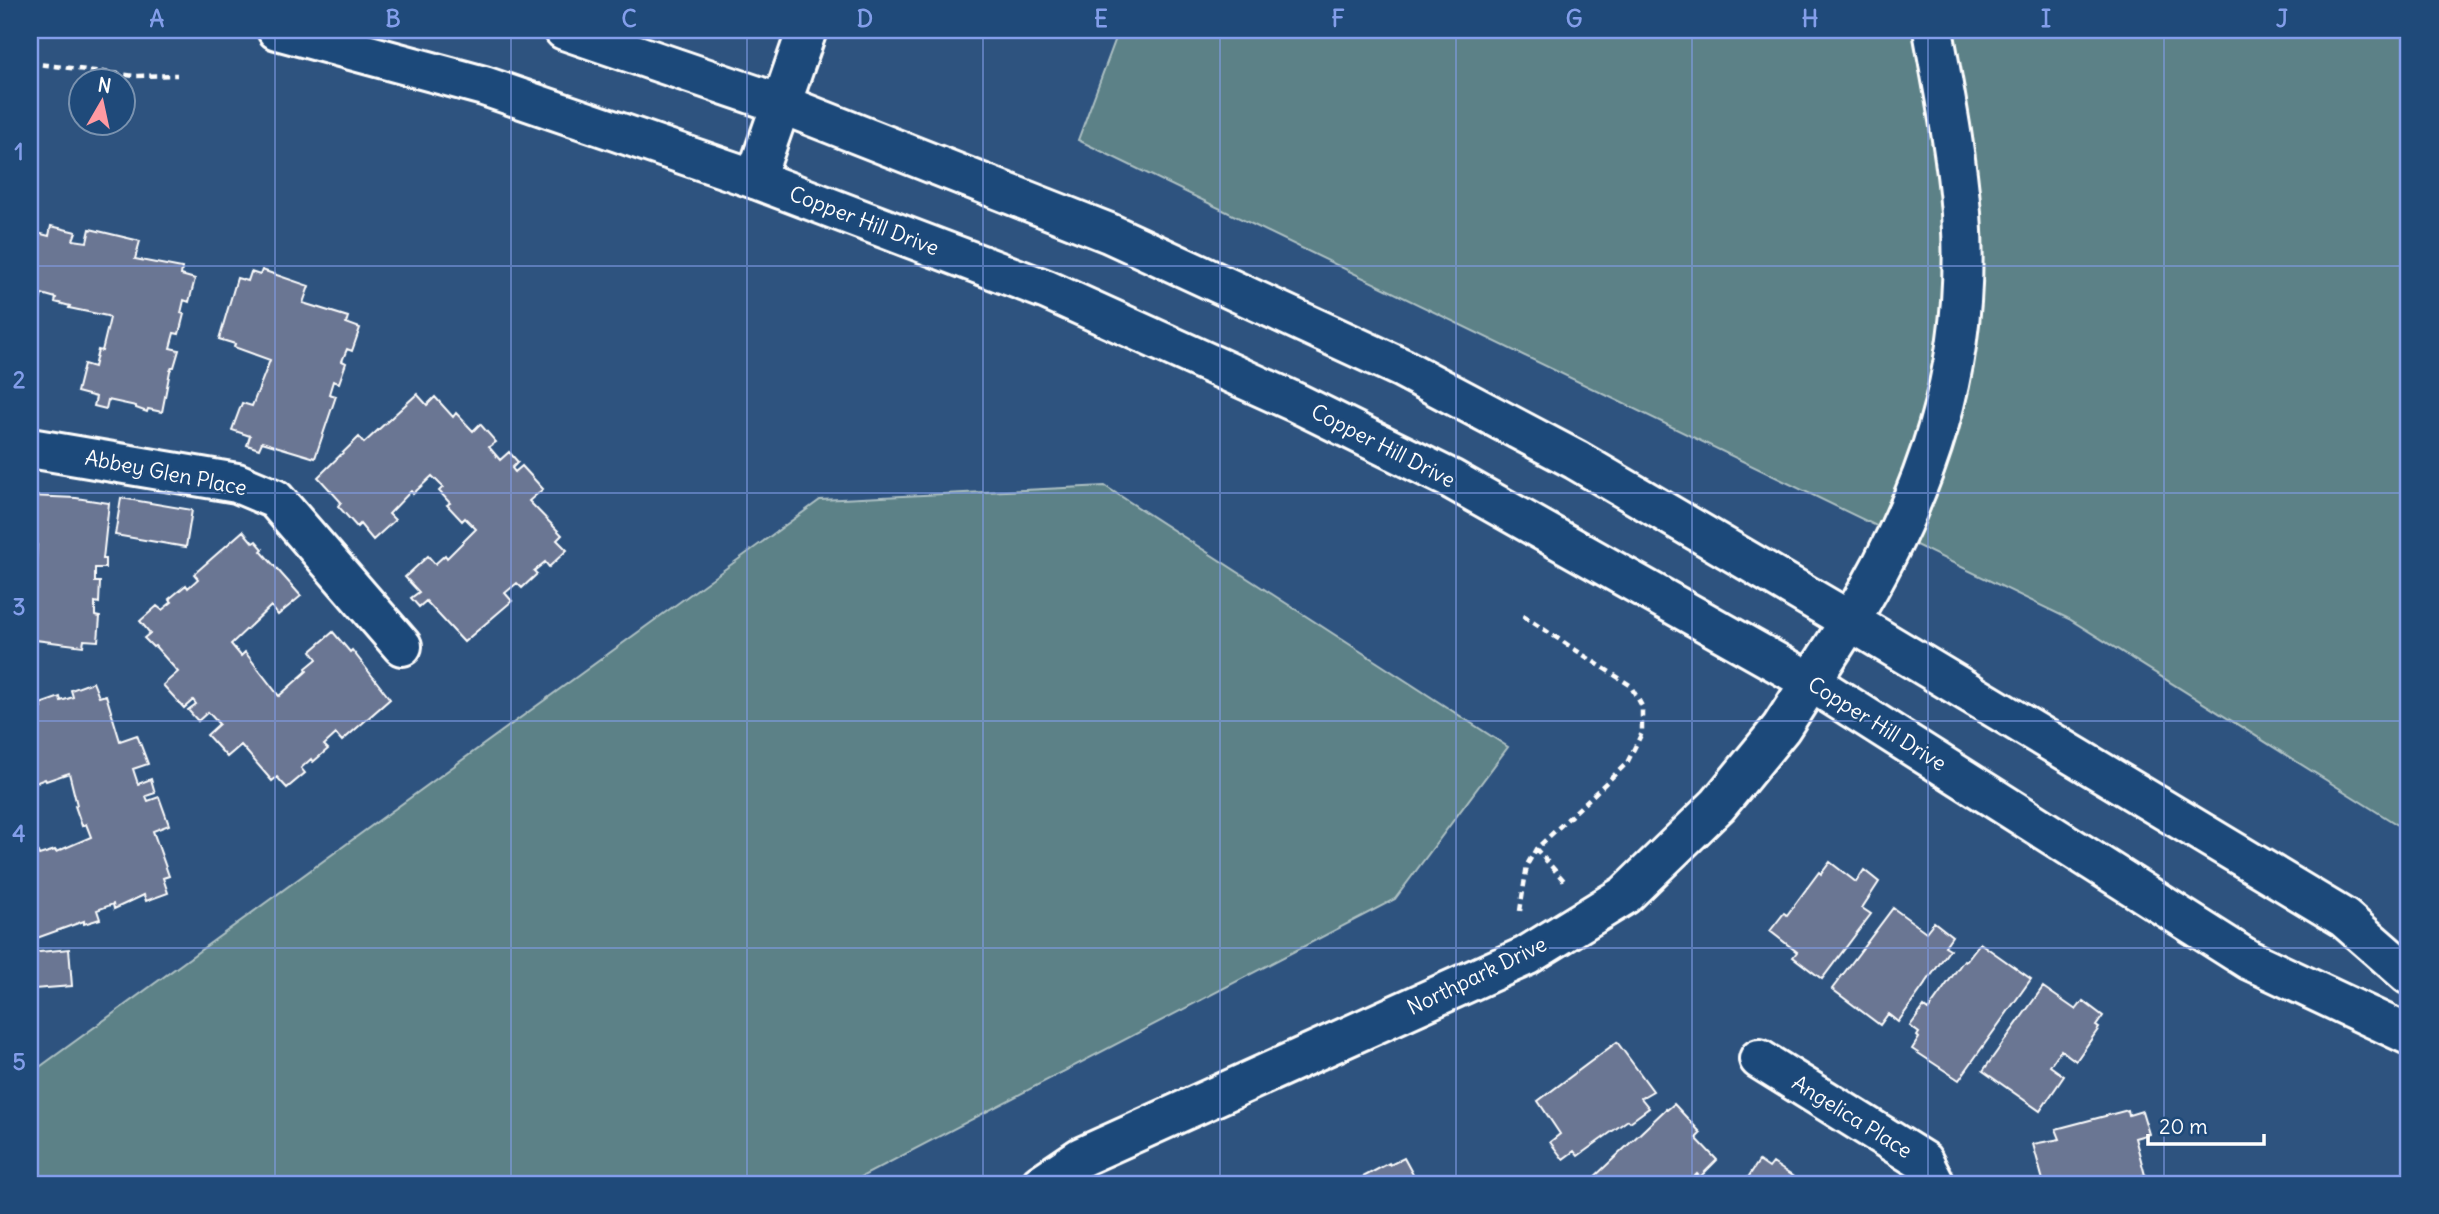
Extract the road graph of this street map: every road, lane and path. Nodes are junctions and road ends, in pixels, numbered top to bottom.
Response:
1 (277, 30) edge
2 (564, 30) edge
3 (807, 30) edge
4 (1933, 30) edge
5 (30, 63) edge
6 (177, 75) dead end
7 (781, 104) junction
8 (755, 180) junction
9 (30, 448) edge
10 (1523, 616) dead end
11 (1850, 621) junction
12 (402, 646) dead end
13 (1811, 682) junction
14 (1536, 849) junction
15 (1566, 883) dead end
16 (1520, 911) dead end
17 (2409, 975) edge
18 (2409, 1035) edge
19 (1759, 1059) dead end
20 (1041, 1184) edge
21 (1935, 1184) edge

1 - 8 main road, Copper Hill Drive
2 - 7 main road
3 - 7 main road
4 - 11 main road, Northpark Drive
5 - 6 path
7 - 8 main road
7 - 11 main road
8 - 13 main road, Copper Hill Drive
9 - 12 main road, Abbey Glen Place
10 - 14 path
11 - 13 main road, Northpark Drive
11 - 17 main road
13 - 18 main road, Copper Hill Drive
13 - 20 main road, Northpark Drive
14 - 15 path
14 - 16 path
19 - 21 main road, Angelica Place

